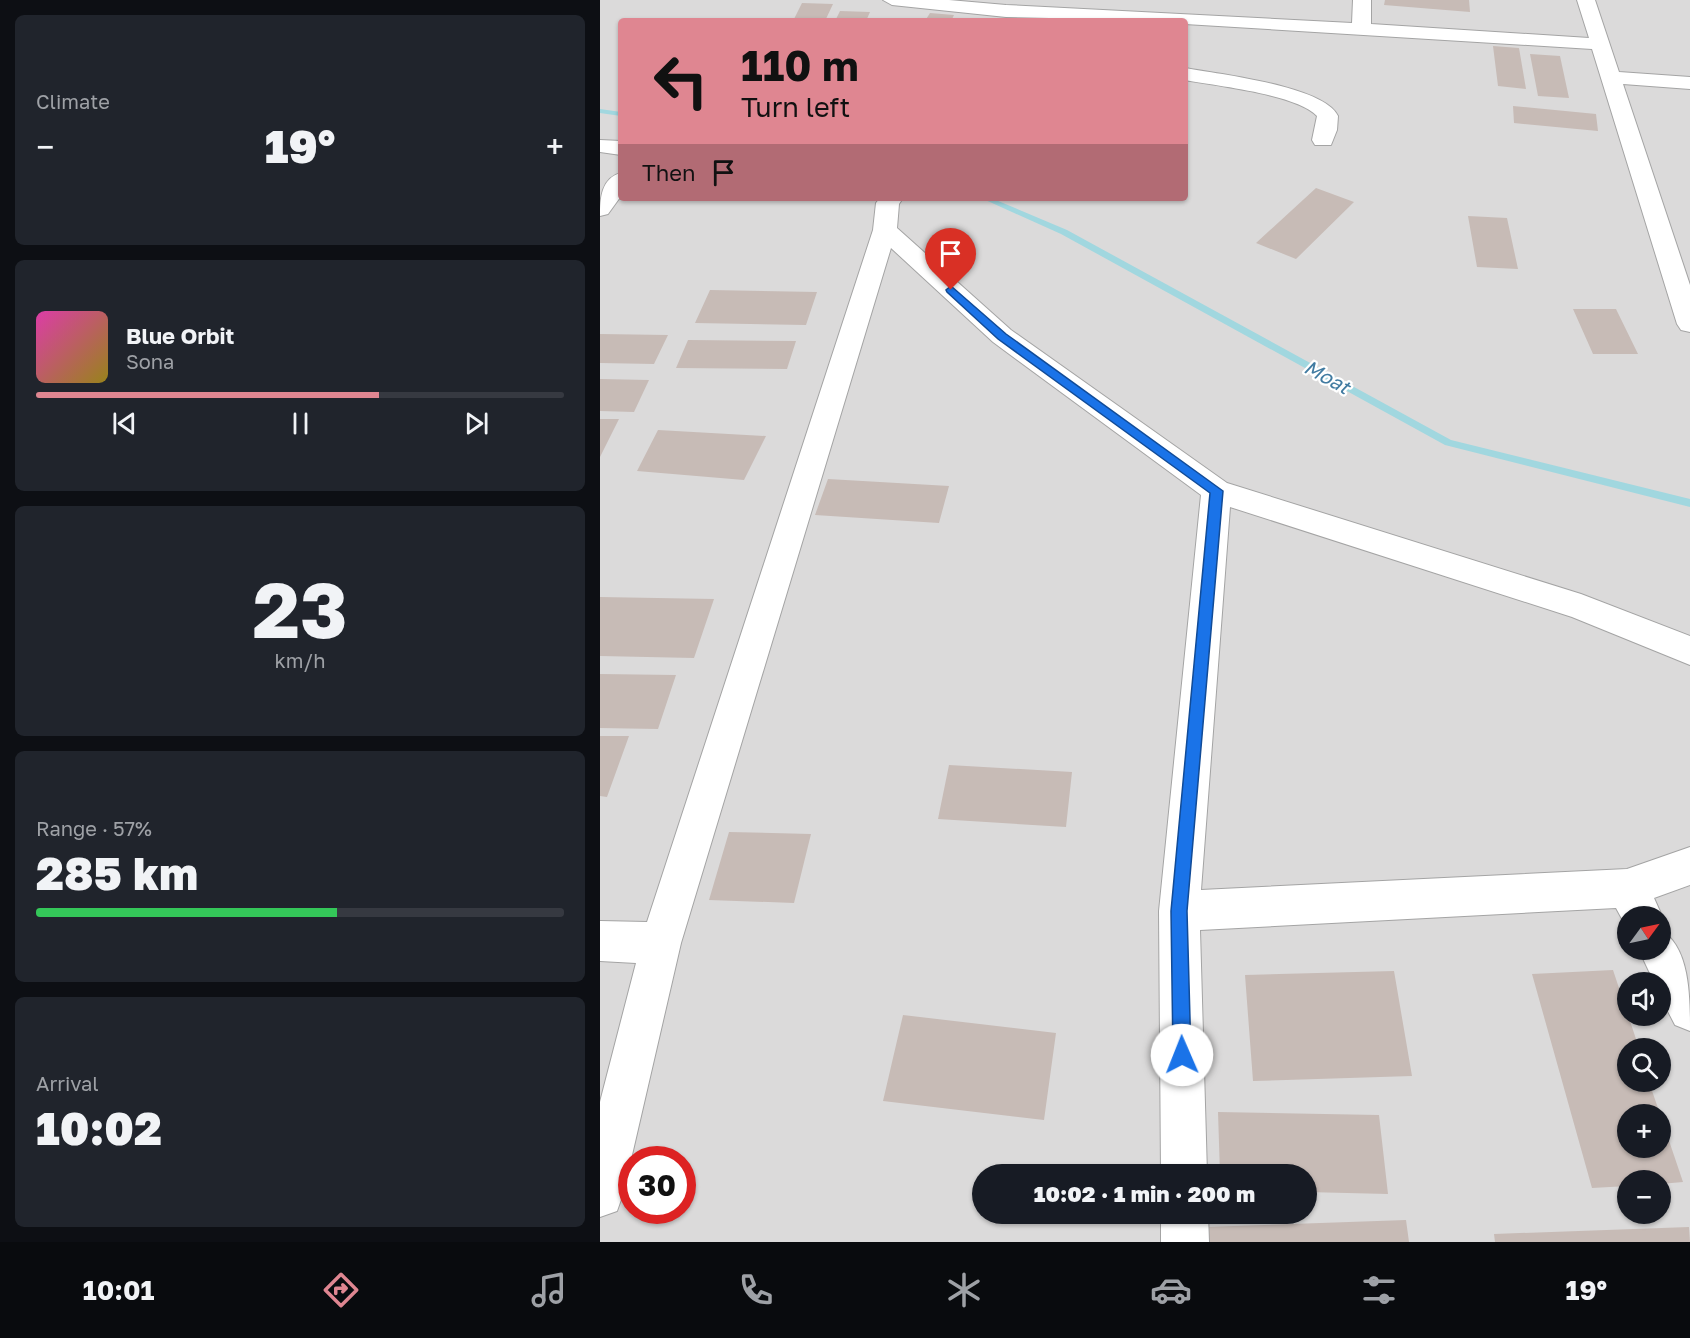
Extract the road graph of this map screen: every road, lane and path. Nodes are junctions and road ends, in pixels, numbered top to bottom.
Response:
1 (892, 0) edge
2 (1362, 0) edge
3 (1586, 0) edge
4 (1006, 11) edge
5 (1186, 13) edge
6 (1361, 30) junction
7 (1600, 44) junction
8 (1188, 75) edge
9 (1611, 77) junction
10 (1690, 83) edge
11 (1323, 140) dead end
12 (600, 146) edge
13 (618, 148) edge
14 (618, 184) edge
15 (884, 207) edge
16 (600, 208) edge
17 (1682, 277) edge
18 (1690, 324) edge
19 (1216, 491) junction
20 (1689, 653) edge
21 (1690, 866) edge
22 (1635, 902) edge
23 (1179, 911) junction
24 (600, 941) edge
25 (661, 943) junction
26 (1664, 960) edge
27 (1690, 1010) edge
28 (1184, 1164) edge
29 (600, 1194) edge
30 (1185, 1224) edge
31 (1185, 1242) edge

1 - 4 street
2 - 6 street
3 - 7 street
4 - 5 street
5 - 6 street
6 - 7 street
7 - 9 street
8 - 11 street
9 - 10 street
9 - 17 street
12 - 13 street
14 - 16 street
15 - 19 street
15 - 25 street
17 - 18 street
19 - 20 street
19 - 23 street
21 - 22 street
22 - 23 street
23 - 28 street
24 - 25 street
25 - 29 street
26 - 27 street
30 - 31 street

